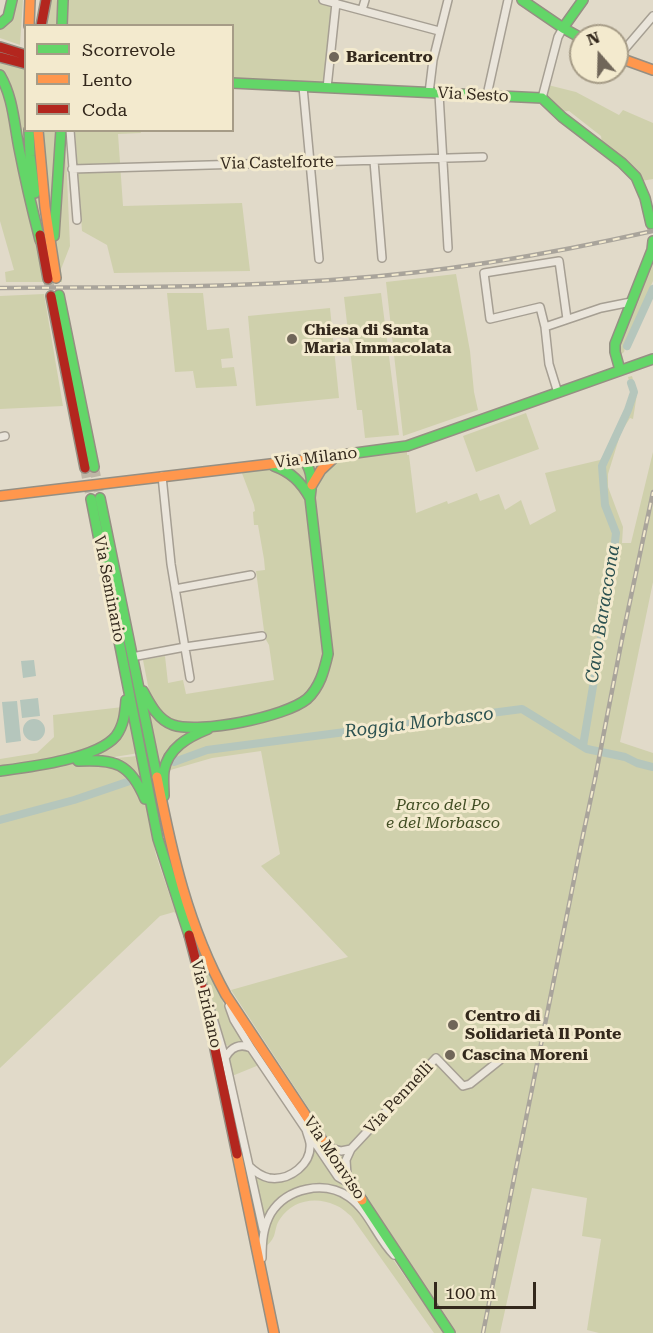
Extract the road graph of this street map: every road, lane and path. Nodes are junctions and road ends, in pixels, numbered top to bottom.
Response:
1 (12, 0) edge
2 (30, 0) edge
3 (46, 0) edge
4 (63, 0) edge
5 (323, 0) edge
6 (365, 0) edge
7 (448, 0) edge
8 (508, 0) edge
9 (522, 0) edge
10 (584, 0) edge
11 (336, 3) junction
12 (362, 10) junction
13 (653, 16) edge
14 (0, 24) edge
15 (29, 24) edge
16 (41, 24) edge
17 (62, 24) edge
18 (563, 28) junction
19 (440, 31) junction
20 (569, 31) edge
21 (629, 43) edge
22 (0, 47) edge
23 (24, 55) edge
24 (13, 56) junction
25 (0, 57) edge
26 (24, 62) edge
27 (629, 62) edge
28 (653, 70) edge
29 (0, 75) edge
30 (234, 83) edge
31 (303, 87) junction
32 (327, 88) junction
33 (429, 93) junction
34 (440, 94) junction
35 (487, 95) junction
36 (542, 98) junction
37 (29, 132) edge
38 (38, 132) edge
39 (61, 132) edge
40 (70, 132) edge
41 (483, 157) dead end
42 (442, 158) junction
43 (374, 161) junction
44 (310, 162) junction
45 (72, 169) junction
46 (77, 220) dead end
47 (651, 224) dead end
48 (40, 240) junction
49 (653, 241) edge
50 (448, 248) dead end
51 (52, 255) junction
52 (382, 258) dead end
53 (319, 259) dead end
54 (55, 295) tunnel mouth
55 (630, 302) junction
56 (567, 320) junction
57 (545, 327) junction
58 (653, 359) edge
59 (621, 370) junction
60 (558, 393) junction
61 (337, 455) junction
62 (304, 460) junction
63 (268, 464) junction
64 (89, 467) tunnel mouth
65 (162, 476) junction
66 (308, 486) junction
67 (0, 496) edge
68 (96, 498) tunnel mouth
69 (251, 575) dead end
70 (175, 589) junction
71 (262, 636) dead end
72 (185, 647) junction
73 (136, 656) dead end
74 (131, 678) junction
75 (190, 678) dead end
76 (214, 726) junction
77 (51, 762) junction
78 (0, 771) edge
79 (164, 821) junction
80 (158, 839) junction
81 (219, 983) joint
82 (204, 995) junction
83 (226, 995) junction
84 (252, 1048) junction
85 (225, 1058) junction
86 (500, 1060) dead end
87 (306, 1129) junction
88 (326, 1147) junction
89 (351, 1149) junction
90 (249, 1166) junction
91 (350, 1182) junction
92 (264, 1231) junction
93 (408, 1270) junction
94 (264, 1285) junction
95 (274, 1333) edge
96 (450, 1333) edge

1 - 14 main road
2 - 15 main road
3 - 16 main road
4 - 17 main road
5 - 11 street
6 - 12 street
7 - 19 street
8 - 35 street
9 - 18 main road
10 - 18 main road
11 - 12 street
11 - 32 street
12 - 19 street
13 - 21 street
18 - 20 main road
18 - 36 street
19 - 33 street
22 - 24 main road
23 - 24 main road
24 - 25 main road
24 - 26 main road
27 - 28 main road
29 - 48 main road
30 - 31 main road, Via Sesto
31 - 32 main road, Via Sesto
31 - 44 street
32 - 33 main road, Via Sesto
33 - 34 main road, Via Sesto
34 - 35 main road, Via Sesto
34 - 42 street
35 - 36 main road, Via Sesto
36 - 47 main road
37 - 48 main road
38 - 51 main road
39 - 51 main road
40 - 45 street
41 - 42 street, Via Castelforte
42 - 43 street, Via Castelforte
42 - 50 street
43 - 44 street, Via Castelforte
43 - 52 street
44 - 45 street, Via Castelforte
44 - 53 street
45 - 46 street
48 - 51 main road
49 - 55 main road
54 - 64 main road
55 - 56 street
55 - 59 main road
56 - 57 street
56 - 57 street
57 - 60 street
58 - 59 main road, Via Milano
59 - 60 main road, Via Milano
60 - 61 main road, Via Milano
61 - 62 main road, Via Milano
61 - 66 main road
62 - 63 main road, Via Milano
62 - 66 main road
63 - 65 main road, Via Milano
63 - 66 main road
65 - 67 main road, Via Milano
65 - 70 street
66 - 76 main road
68 - 74 main road, Via Seminario
69 - 70 street
70 - 72 street
71 - 72 street
72 - 73 street
72 - 75 street
74 - 76 main road
74 - 77 main road
74 - 79 main road, Via Eridano
74 - 80 main road, Via Eridano
76 - 79 main road
77 - 78 main road
77 - 80 main road
79 - 81 main road, Via Eridano
80 - 82 main road, Via Eridano
81 - 83 main road, Via Monviso
82 - 85 street
82 - 94 main road, Via Eridano
83 - 84 street
83 - 88 main road, Via Monviso
84 - 85 street
84 - 87 street
85 - 90 street
86 - 89 street, Via Pennelli
87 - 90 street
87 - 91 street
88 - 89 street, Via Pennelli
88 - 91 main road, Via Monviso
89 - 91 street, Via Pennelli
90 - 92 street
91 - 93 main road, Via Monviso
92 - 93 street
92 - 94 street
93 - 96 main road, Via Monviso
94 - 95 main road, Via Eridano

